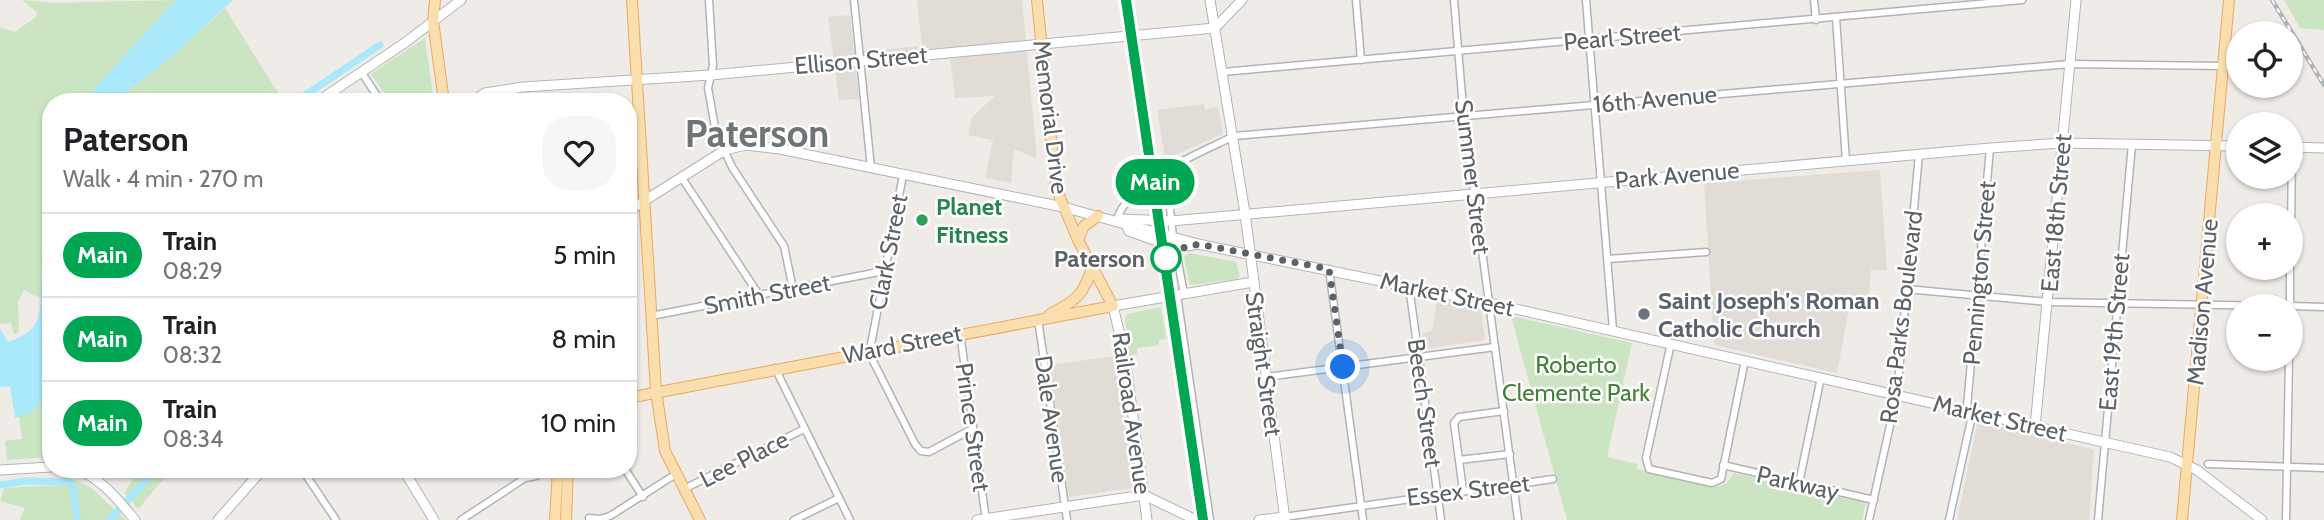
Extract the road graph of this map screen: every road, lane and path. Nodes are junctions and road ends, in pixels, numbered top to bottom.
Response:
1 (435, 0) edge
2 (461, 0) edge
3 (632, 0) edge
4 (709, 0) edge
5 (854, 0) edge
6 (1037, 0) edge
7 (1210, 0) edge
8 (1242, 0) edge
9 (1356, 0) edge
10 (1454, 0) edge
11 (1586, 0) edge
12 (1814, 0) edge
13 (2022, 0) edge
14 (2076, 0) edge
15 (2229, 0) edge
16 (1836, 18) junction
17 (1816, 20) junction
18 (433, 21) junction
19 (1215, 28) junction
20 (1590, 40) junction
21 (1041, 44) junction
22 (1458, 52) junction
23 (860, 60) junction
24 (1361, 60) junction
25 (2070, 64) junction
26 (2224, 66) junction
27 (1223, 72) junction
28 (362, 73) junction
29 (711, 75) junction
30 (637, 80) junction
31 (1842, 84) junction
32 (503, 90) junction
33 (331, 93) edge
34 (376, 93) edge
35 (443, 93) edge
36 (485, 93) edge
37 (504, 93) edge
38 (1595, 104) junction
39 (1464, 116) junction
40 (1234, 136) junction
41 (2062, 143) junction
42 (2132, 144) junction
43 (2216, 146) junction
44 (2226, 146) edge
45 (2303, 147) edge
46 (1990, 148) junction
47 (2324, 148) edge
48 (725, 150) junction
49 (1919, 154) junction
50 (1846, 161) junction
51 (870, 168) junction
52 (1166, 170) junction
53 (903, 175) junction
54 (682, 178) junction
55 (1602, 181) junction
56 (1474, 193) junction
57 (644, 202) junction
58 (637, 206) edge
59 (1063, 207) junction
60 (1245, 213) junction
61 (1098, 216) junction
62 (1121, 221) junction
63 (1171, 221) junction
64 (1078, 240) junction
65 (1174, 241) junction
66 (1706, 252) dead end
67 (1250, 253) junction
68 (1608, 260) junction
69 (1093, 265) junction
70 (1329, 269) junction
71 (884, 271) junction
72 (1253, 282) junction
73 (1409, 286) junction
74 (793, 289) junction
75 (1906, 289) junction
76 (1180, 294) junction
77 (759, 295) junction
78 (1977, 296) junction
79 (2048, 302) junction
80 (1489, 303) junction
81 (2117, 304) junction
82 (2202, 305) junction
83 (2226, 305) edge
84 (1114, 306) junction
85 (2303, 306) edge
86 (2324, 307) edge
87 (650, 316) junction
88 (1038, 319) junction
89 (1613, 330) junction
90 (960, 333) junction
91 (1671, 343) junction
92 (1495, 347) junction
93 (870, 350) junction
94 (1419, 357) junction
95 (1745, 360) junction
96 (1343, 367) junction
97 (775, 368) junction
98 (2289, 371) edge
99 (1266, 377) junction
100 (1821, 377) junction
101 (656, 391) junction
102 (1897, 394) junction
103 (637, 396) edge
104 (1968, 410) junction
105 (1504, 411) junction
106 (2035, 427) junction
107 (804, 429) junction
108 (972, 429) junction
109 (2105, 443) junction
110 (1510, 454) junction
111 (1459, 460) junction
112 (2187, 464) junction
113 (2208, 464) dead end
114 (1723, 465) junction
115 (2287, 467) junction
116 (42, 468) edge
117 (2324, 468) edge
118 (0, 470) edge
119 (676, 474) junction
120 (99, 478) edge
121 (255, 478) edge
122 (308, 478) edge
123 (409, 478) edge
124 (525, 478) edge
125 (557, 478) edge
126 (568, 478) edge
127 (631, 478) edge
128 (1553, 479) dead end
129 (1799, 483) junction
130 (1514, 484) junction
131 (684, 489) junction
132 (1463, 491) junction
133 (1437, 494) junction
134 (1144, 495) junction
135 (643, 497) junction
136 (839, 498) junction
137 (1874, 500) junction
138 (1361, 504) junction
139 (1065, 505) junction
140 (589, 518) dead end
141 (1284, 518) edge
142 (983, 519) edge
143 (135, 520) edge
144 (218, 520) edge
145 (336, 520) edge
146 (435, 520) edge
147 (461, 520) edge
148 (555, 520) edge
149 (566, 520) edge
150 (700, 520) edge
151 (794, 520) edge
152 (850, 520) edge
153 (1067, 520) edge
154 (1147, 520) edge
155 (1196, 520) edge
156 (1210, 520) edge
157 (1259, 520) edge
158 (1363, 520) edge
159 (1441, 520) edge
160 (1518, 520) edge
161 (1869, 520) edge
162 (1950, 520) edge
163 (2098, 520) edge
164 (2182, 520) edge
165 (2263, 520) edge
166 (2286, 520) edge

1 - 18 main road
2 - 18 main road
3 - 30 main road
4 - 29 street
5 - 23 street
6 - 21 main road, Memorial Drive
7 - 19 main road, Straight Street
8 - 19 main road
9 - 24 street
10 - 22 street, Summer Street
11 - 20 street
12 - 17 street
13 - 16 street, Pearl Street
14 - 25 main road, East 18th Street
15 - 26 main road, Madison Avenue
16 - 17 street, Pearl Street
16 - 31 street
17 - 20 street, Pearl Street
18 - 28 main road
18 - 35 main road
19 - 21 main road, Ellison Street
19 - 27 main road, Straight Street
20 - 22 street, Pearl Street
20 - 38 street
21 - 23 main road, Ellison Street
21 - 59 main road, Memorial Drive
22 - 24 street, Pearl Street
22 - 39 street, Summer Street
23 - 29 main road, Ellison Street
23 - 51 street
24 - 27 street, Pearl Street
25 - 26 street, 16th Avenue
25 - 31 street, 16th Avenue
25 - 41 main road, East 18th Street
26 - 43 main road, Madison Avenue
27 - 40 main road, Straight Street
28 - 33 main road
28 - 34 street
29 - 30 main road, Ellison Street
29 - 48 street
30 - 32 main road, Ellison Street
30 - 57 main road
31 - 38 street, 16th Avenue
31 - 50 street
32 - 36 main road, Ellison Street
32 - 37 street
38 - 39 street, 16th Avenue
38 - 55 street
39 - 40 street, 16th Avenue
39 - 56 street, Summer Street
40 - 52 street, 16th Avenue
40 - 60 main road, Straight Street
41 - 42 main road, Park Avenue
41 - 46 main road, Park Avenue
41 - 79 main road, East 18th Street
42 - 43 main road, Park Avenue
42 - 81 street, East 19th Street
43 - 44 main road, Park Avenue
43 - 82 main road, Madison Avenue
45 - 47 main road
46 - 49 main road, Park Avenue
46 - 78 street, Pennington Street
48 - 51 main road, Market Street
48 - 54 main road, Market Street
48 - 74 street
49 - 50 main road, Park Avenue
49 - 75 street, Rosa Parks Boulevard
50 - 55 main road, Park Avenue
51 - 53 main road, Market Street
52 - 62 street, 16th Avenue
52 - 63 street
53 - 59 main road, Market Street
53 - 71 street, Clark Street
54 - 57 main road, Market Street
54 - 77 street
55 - 56 main road, Park Avenue
55 - 68 street
56 - 60 main road, Park Avenue
56 - 80 street, Summer Street
57 - 58 main road, Market Street
57 - 87 main road
59 - 61 main road, Market Street
59 - 64 main road, Memorial Drive
60 - 63 main road, Park Avenue
60 - 67 main road, Straight Street
61 - 62 main road, Market Street
61 - 64 main road
62 - 63 main road, Park Avenue
62 - 65 main road, Market Street
63 - 65 street
64 - 69 main road, Memorial Drive
65 - 67 main road, Market Street
65 - 76 street
66 - 68 street
67 - 70 main road, Market Street
67 - 72 main road, Straight Street
68 - 89 street
69 - 84 main road, Memorial Drive
69 - 88 main road
70 - 73 main road, Market Street
70 - 96 street
71 - 74 street, Smith Street
71 - 93 street, Clark Street
72 - 76 main road, Ward Street
72 - 99 main road, Straight Street
73 - 80 main road, Market Street
73 - 94 street, Beech Street
74 - 77 street, Smith Street
75 - 78 street
75 - 102 street, Rosa Parks Boulevard
76 - 84 main road, Ward Street
76 - 156 street
77 - 87 street, Smith Street
78 - 79 street
78 - 104 street, Pennington Street
79 - 81 street
79 - 106 main road, East 18th Street
80 - 89 main road, Market Street
80 - 92 street, Summer Street
81 - 82 street
81 - 109 street, East 19th Street
82 - 83 street
82 - 112 main road, Madison Avenue
84 - 88 main road, Ward Street
84 - 134 main road, Railroad Avenue
85 - 86 street
87 - 101 main road
88 - 90 main road, Ward Street
88 - 139 street, Dale Avenue
89 - 91 main road, Market Street
90 - 93 main road, Ward Street
90 - 108 street, Prince Street
91 - 95 main road, Market Street
91 - 114 street
92 - 94 street
92 - 105 street, Summer Street
93 - 97 main road, Ward Street
93 - 108 street
94 - 96 street
94 - 133 street, Beech Street
95 - 100 main road, Market Street
95 - 114 street
96 - 99 street
96 - 138 street
97 - 101 main road, Ward Street
97 - 107 street
98 - 115 street
99 - 141 main road, Straight Street
100 - 102 main road, Market Street
100 - 129 street
101 - 103 main road, Ward Street
101 - 119 main road
102 - 104 main road, Market Street
102 - 137 street, Rosa Parks Boulevard
104 - 106 main road, Market Street
104 - 162 street, Pennington Street
105 - 110 street, Summer Street
105 - 111 street
106 - 109 main road, Market Street
107 - 131 street, Lee Place
107 - 136 street
108 - 142 street, Prince Street
109 - 112 main road, Market Street
109 - 163 street, East 19th Street
110 - 111 street
110 - 130 street, Summer Street
111 - 132 street
112 - 164 main road, Madison Avenue
112 - 165 main road, Market Street
113 - 115 street
114 - 129 street, Parkway
115 - 117 street
115 - 166 street
116 - 118 main road
119 - 131 main road
119 - 135 street
120 - 143 main road
121 - 144 main road
122 - 145 street
123 - 146 main road
124 - 147 street
125 - 148 main road
126 - 149 main road
127 - 135 street
128 - 130 street, Essex Street
129 - 137 street, Parkway
130 - 132 street, Essex Street
130 - 160 street, Summer Street
131 - 150 main road
132 - 133 street, Essex Street
133 - 138 street, Essex Street
133 - 159 street, Beech Street
134 - 139 main road
134 - 154 main road, Railroad Avenue
134 - 155 main road
135 - 140 street
136 - 151 street
136 - 152 street
137 - 161 street, Rosa Parks Boulevard
138 - 141 street, Essex Street
138 - 158 street
139 - 142 main road
139 - 153 street, Dale Avenue
141 - 157 main road, Essex Street

